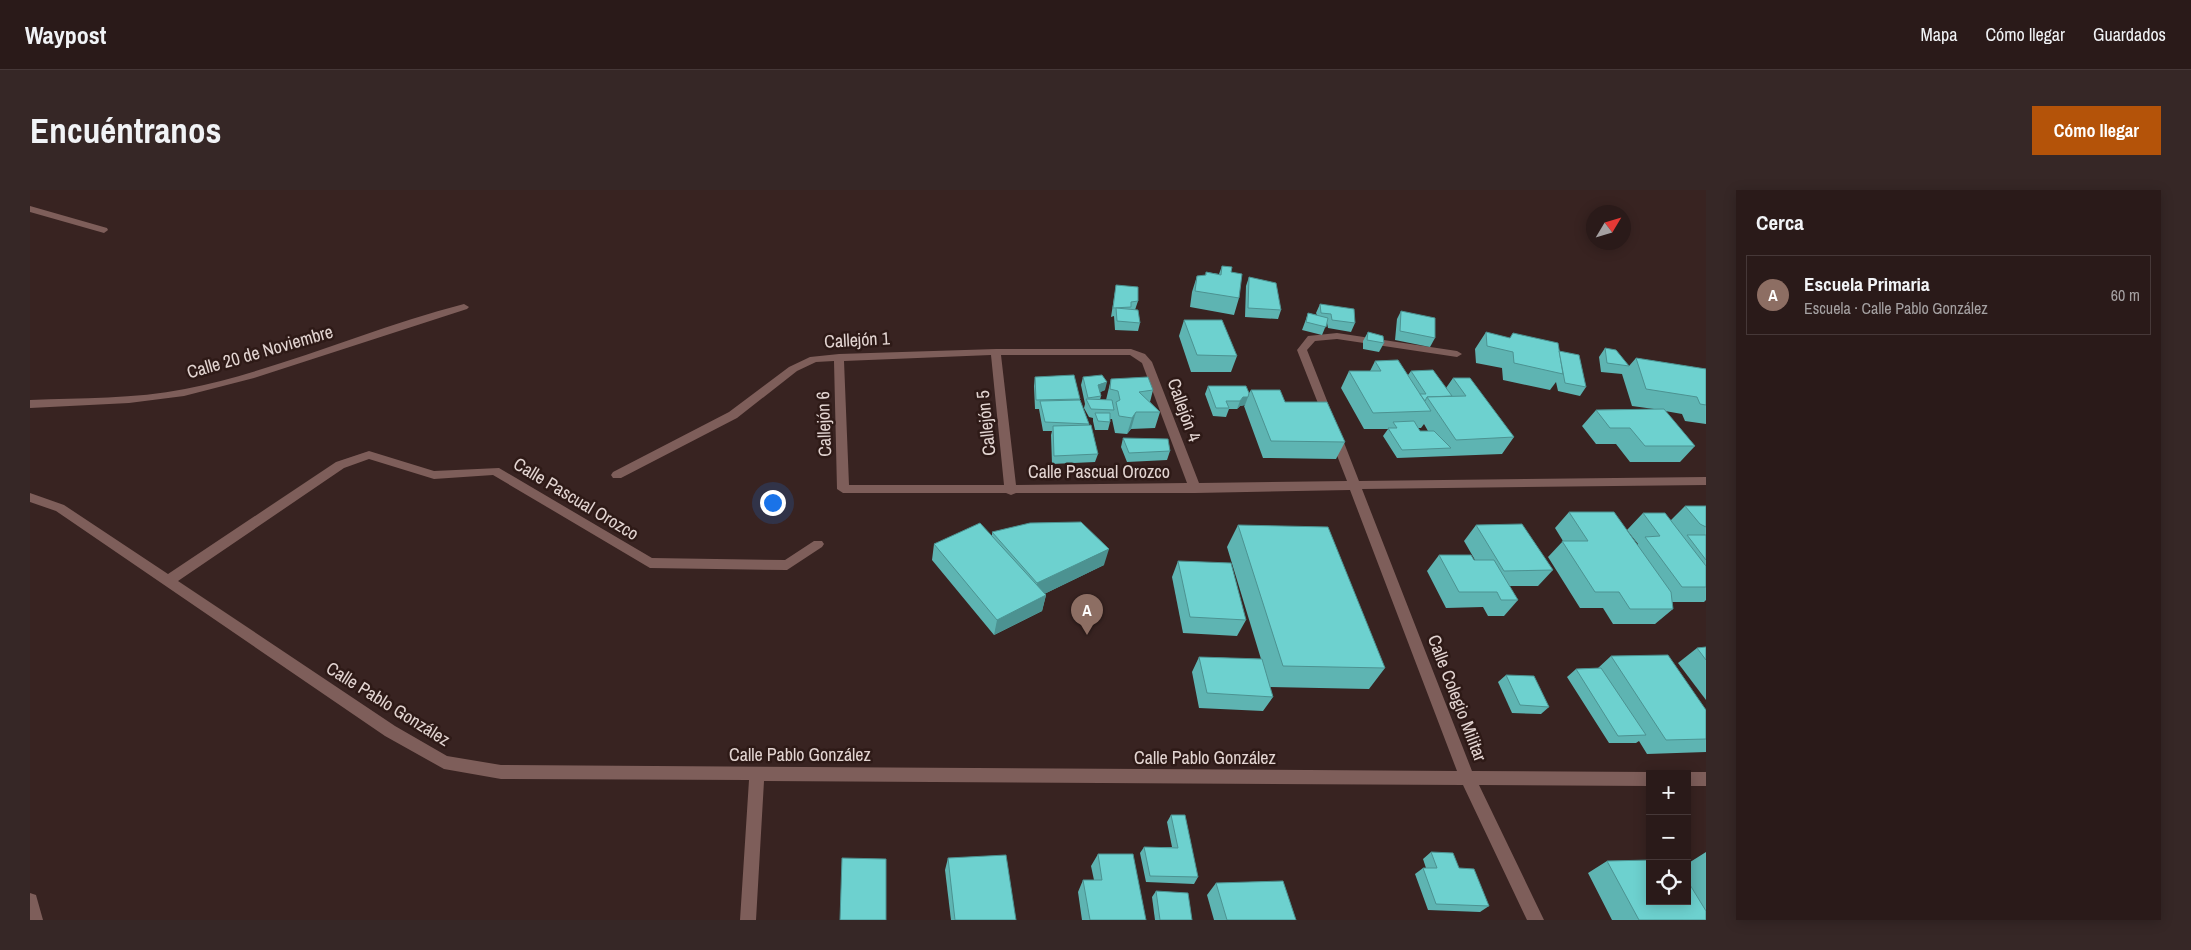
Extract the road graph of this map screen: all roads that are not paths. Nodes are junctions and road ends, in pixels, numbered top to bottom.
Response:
1 (30, 209) edge
2 (104, 230) dead end
3 (464, 307) dead end
4 (996, 352) junction
5 (1131, 352) joint
6 (1457, 354) dead end
7 (839, 357) junction
8 (30, 404) edge
9 (617, 475) dead end
10 (1706, 481) edge
11 (1354, 484) junction
12 (843, 489) joint
13 (1195, 489) junction
14 (1011, 491) junction
15 (30, 497) edge
16 (818, 544) dead end
17 (168, 581) junction
18 (757, 774) junction
19 (1468, 779) junction
20 (1646, 779) edge
21 (1691, 779) edge
22 (1706, 779) edge
23 (30, 901) edge
24 (35, 920) edge
25 (748, 920) edge
26 (1536, 920) edge

1 - 2 street
3 - 8 street, Calle 20 de Noviembre
4 - 5 street, Callejón 1
4 - 7 street, Callejón 1
4 - 14 street, Callejón 5
5 - 13 street, Callejón 4
6 - 11 street, Calle Colegio Militar
7 - 9 street, Callejón 1
7 - 12 street, Callejón 6
10 - 11 street, Calle Pascual Orozco
11 - 13 street, Calle Pascual Orozco
11 - 19 street, Calle Colegio Militar
12 - 14 street, Calle Pascual Orozco
13 - 14 street, Calle Pascual Orozco
15 - 17 street, Calle Pablo González
16 - 17 street, Calle Pascual Orozco
17 - 18 street, Calle Pablo González
18 - 19 street, Calle Pablo González
18 - 25 street
19 - 20 street, Calle Pablo González
19 - 26 street, Calle Colegio Militar
21 - 22 street
23 - 24 street

